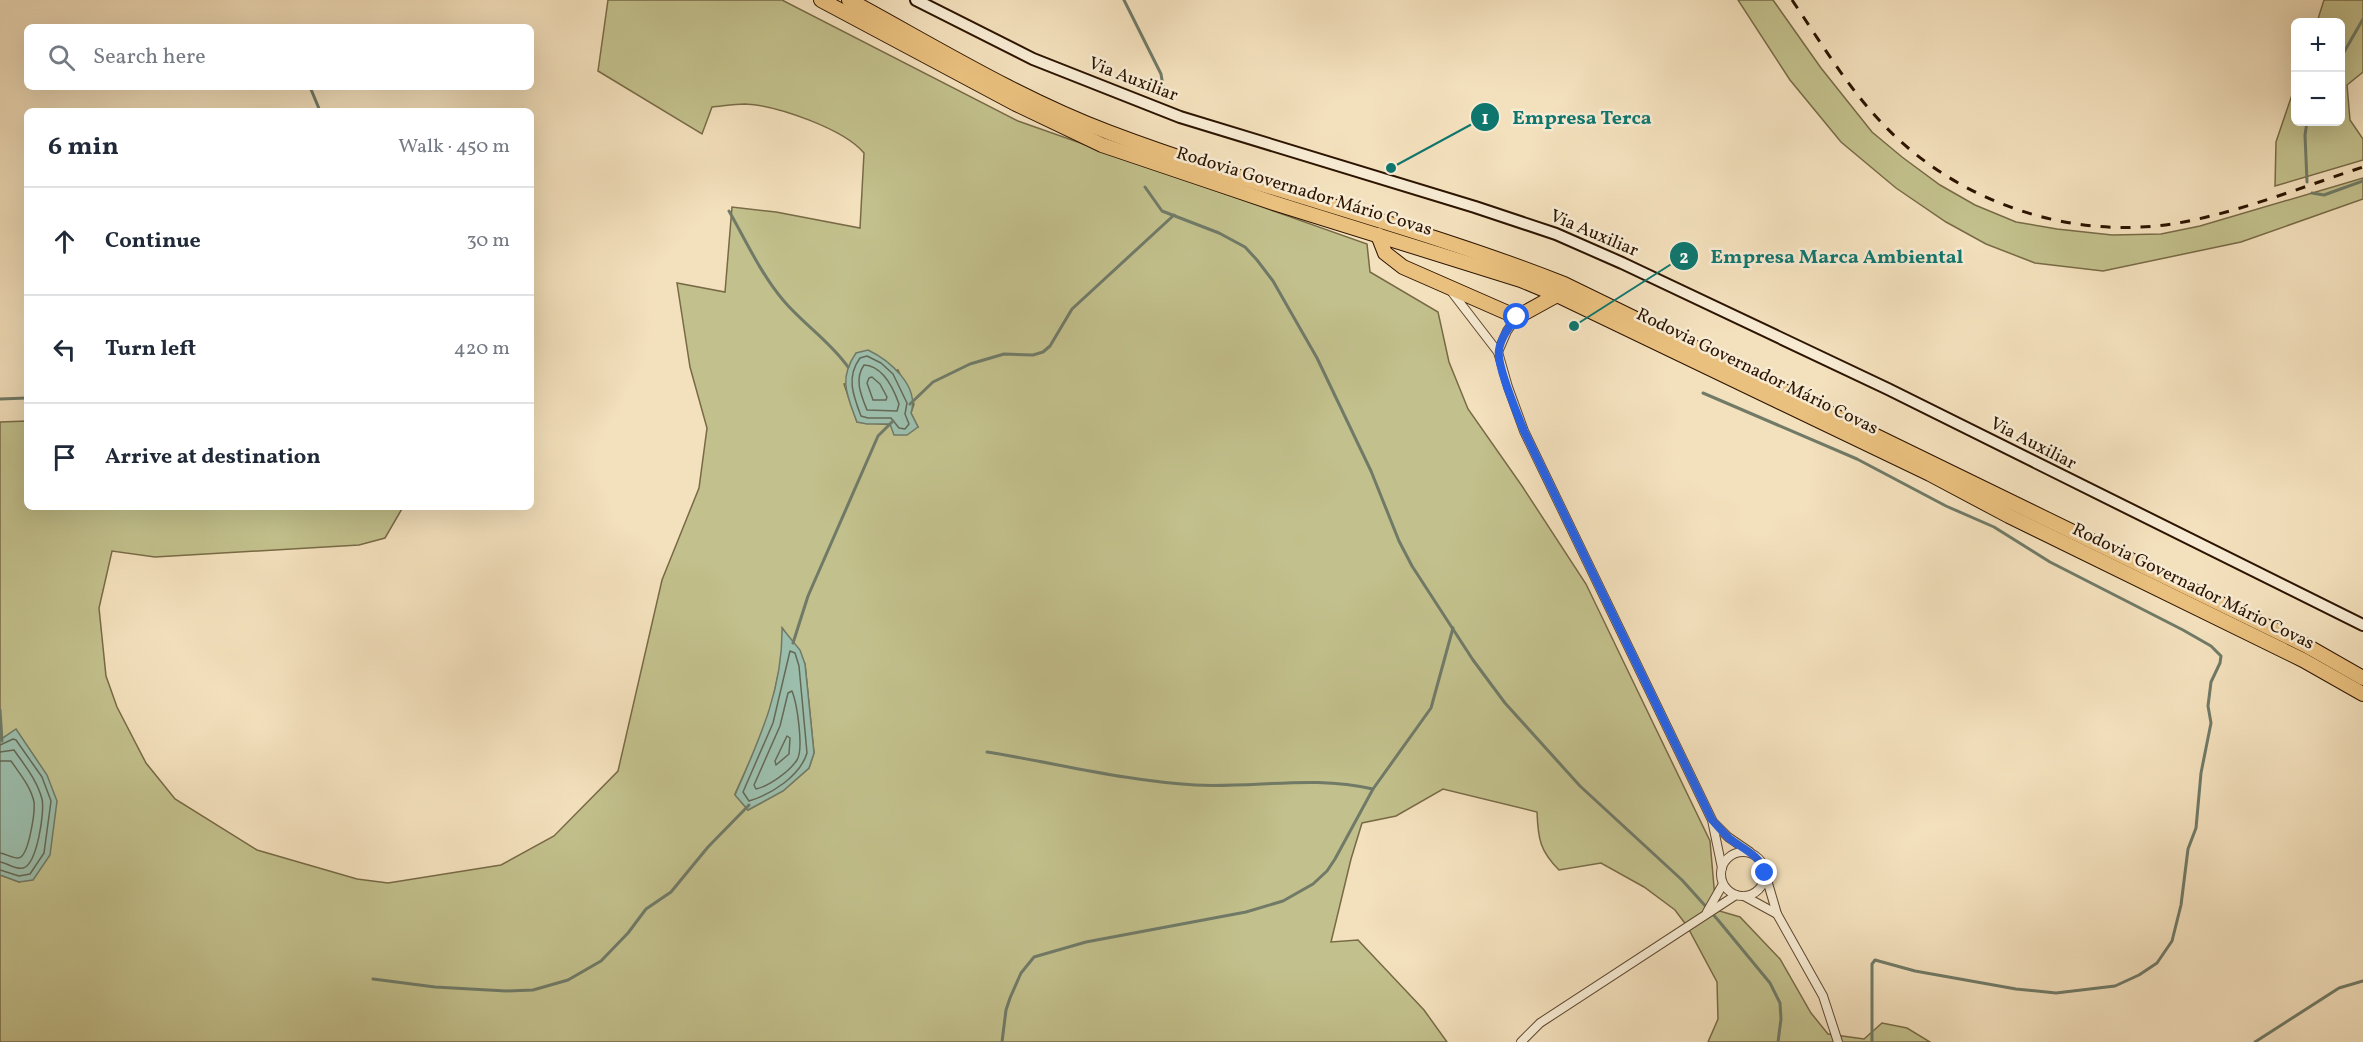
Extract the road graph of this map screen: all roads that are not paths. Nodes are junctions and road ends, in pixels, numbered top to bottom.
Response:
1 (809, 0) edge
2 (820, 0) edge
3 (849, 0) edge
4 (916, 0) edge
5 (846, 14) junction
6 (1378, 235) junction
7 (1449, 288) junction
8 (1557, 295) junction
9 (1517, 317) junction
10 (1498, 352) junction
11 (2363, 624) edge
12 (2363, 678) edge
13 (2363, 694) edge
14 (1712, 820) junction
15 (1757, 858) junction
16 (1722, 867) junction
17 (1765, 873) junction
18 (1723, 884) junction
19 (1740, 896) junction
20 (1706, 914) junction
21 (1777, 914) junction
22 (1521, 1042) edge
23 (1838, 1042) edge

1 - 5 highway
2 - 5 highway, Rodovia Governador Mário Covas
3 - 12 highway, Rodovia Governador Mário Covas
4 - 11 street, Via Auxiliar
5 - 6 highway, Rodovia Governador Mário Covas
6 - 7 highway
6 - 8 highway, Rodovia Governador Mário Covas
7 - 9 highway
7 - 10 street
8 - 9 highway
8 - 13 highway, Rodovia Governador Mário Covas
9 - 10 street
10 - 14 street
14 - 15 street
14 - 16 street
15 - 16 street
15 - 17 street
16 - 18 street
17 - 19 street
17 - 21 street
18 - 19 street
18 - 20 street
19 - 20 street
19 - 21 street
20 - 22 street
21 - 23 street

